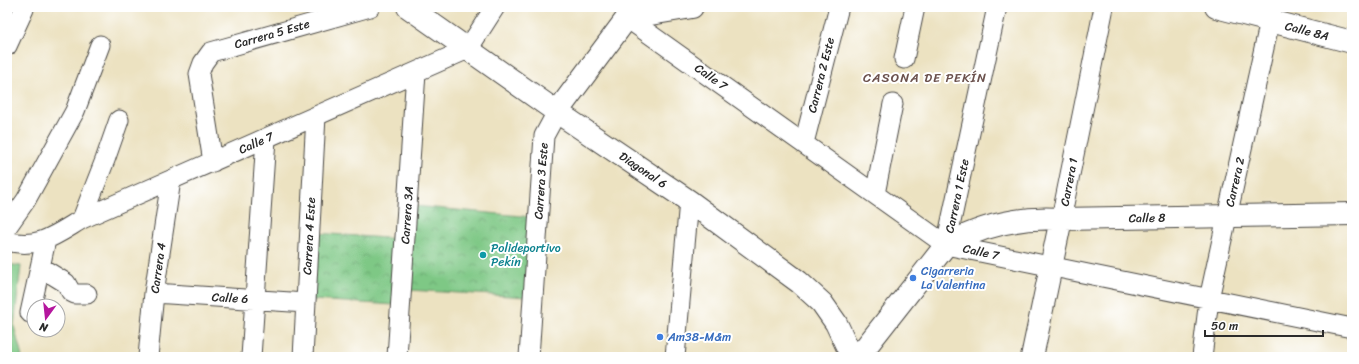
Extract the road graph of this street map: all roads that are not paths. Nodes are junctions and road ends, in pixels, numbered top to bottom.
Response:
1 (370, 7) edge
2 (408, 7) edge
3 (495, 7) edge
4 (692, 7) edge
5 (839, 7) edge
6 (915, 7) edge
7 (997, 7) edge
8 (1104, 7) edge
9 (1216, 7) edge
10 (24, 9) dead end
11 (626, 12) edge
12 (1272, 14) edge
13 (1352, 42) edge
14 (100, 45) dead end
15 (7, 46) edge
16 (468, 49) junction
17 (904, 59) dead end
18 (416, 72) junction
19 (893, 104) dead end
20 (557, 112) junction
21 (316, 116) junction
22 (119, 120) dead end
23 (266, 139) junction
24 (804, 144) junction
25 (212, 162) junction
26 (171, 180) junction
27 (875, 194) junction
28 (689, 201) junction
29 (1352, 214) edge
30 (1227, 216) junction
31 (82, 219) junction
32 (1061, 219) junction
33 (7, 227) edge
34 (46, 240) junction
35 (7, 241) edge
36 (946, 244) junction
37 (1051, 266) junction
38 (40, 267) junction
39 (87, 294) dead end
40 (154, 294) junction
41 (33, 298) edge
42 (254, 299) junction
43 (1209, 299) junction
44 (306, 303) junction
45 (1352, 328) edge
46 (148, 357) edge
47 (251, 357) edge
48 (303, 357) edge
49 (397, 357) edge
50 (529, 357) edge
51 (675, 357) edge
52 (852, 357) edge
53 (858, 357) edge
54 (1032, 357) edge
55 (1202, 357) edge

1 - 25 street, Carrera 5 Este
2 - 16 main road, Diagonal 6
3 - 16 street
4 - 11 main road
5 - 24 street, Carrera 2 Este
6 - 17 street
7 - 36 street, Carrera 1 Este
8 - 32 street, Carrera 1
9 - 12 main road, Calle 8A
10 - 15 street
11 - 20 main road, Carrera 3 Este
11 - 24 street, Calle 7
12 - 13 main road, Calle 8A
12 - 30 street, Carrera 2
14 - 33 street
16 - 18 street, Calle 7
16 - 20 main road, Diagonal 6
18 - 21 street, Calle 7
18 - 49 street, Carrera 3A
19 - 27 street
20 - 28 main road, Diagonal 6
20 - 50 street, Carrera 3 Este
21 - 23 street, Calle 7
21 - 44 street, Carrera 4 Este
22 - 31 street
23 - 25 street, Calle 7
23 - 42 street
24 - 27 street, Calle 7
25 - 26 street, Calle 7
26 - 31 street, Calle 7
26 - 40 street, Carrera 4
27 - 36 street, Calle 7
28 - 51 street
28 - 52 main road, Diagonal 6
29 - 30 main road, Calle 8
30 - 32 main road, Calle 8
30 - 43 street, Carrera 2
31 - 34 street, Calle 7
32 - 36 main road, Calle 8
32 - 37 main road, Carrera 1
34 - 35 street, Calle 7
34 - 38 street
36 - 37 street, Calle 7
36 - 53 main road, Carrera 1 Este
37 - 43 street, Calle 7
37 - 54 main road, Carrera 1
38 - 39 street
38 - 41 street
40 - 42 street, Calle 6
40 - 46 street, Carrera 4
42 - 44 street, Calle 6
42 - 47 street
43 - 45 street, Calle 7
43 - 55 street, Carrera 2
44 - 48 street, Carrera 4 Este

